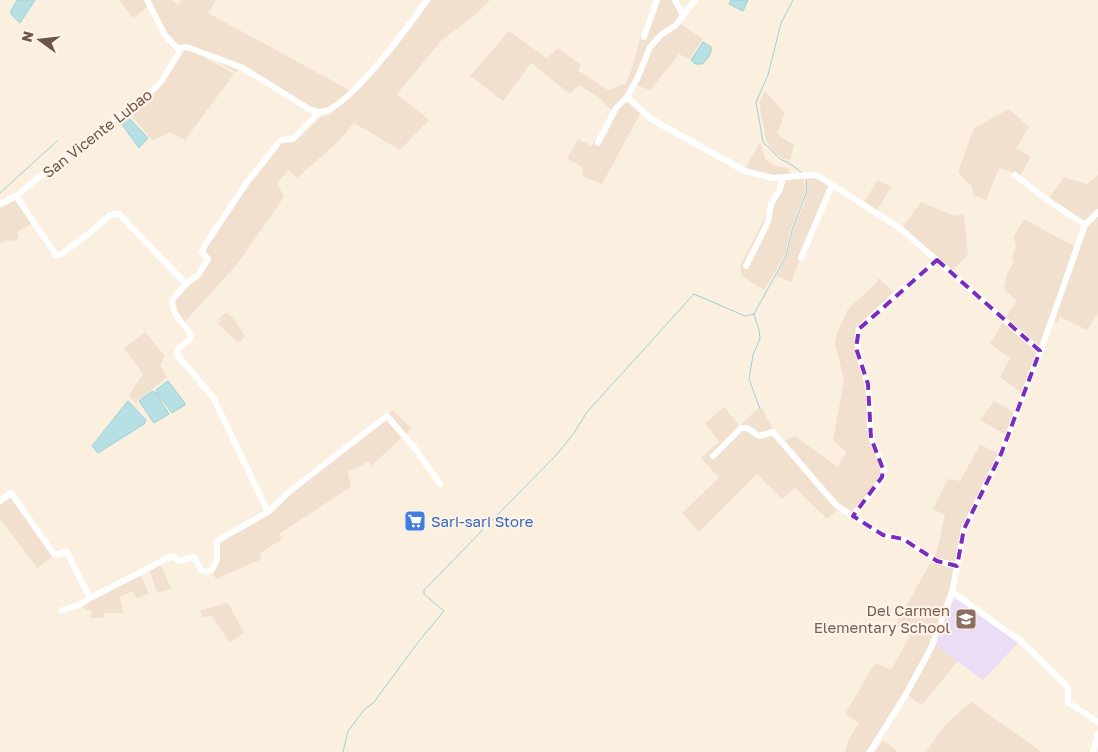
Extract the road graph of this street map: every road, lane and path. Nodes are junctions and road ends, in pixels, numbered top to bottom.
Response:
1 (148, 0) edge
2 (427, 0) edge
3 (657, 0) edge
4 (675, 0) edge
5 (695, 0) edge
6 (683, 16) junction
7 (644, 38) dead end
8 (175, 44) junction
9 (627, 97) junction
10 (319, 112) junction
11 (598, 143) dead end
12 (1015, 175) dead end
13 (783, 178) junction
14 (832, 184) junction
15 (16, 196) junction
16 (0, 204) edge
17 (1098, 212) edge
18 (1085, 225) junction
19 (801, 258) dead end
20 (937, 260) junction
21 (746, 266) dead end
22 (186, 284) junction
23 (1040, 351) junction
24 (712, 456) dead end
25 (440, 484) dead end
26 (0, 501) edge
27 (268, 512) junction
28 (853, 516) junction
29 (957, 566) junction
30 (952, 592) junction
31 (90, 598) junction
32 (62, 610) dead end
33 (1098, 722) edge
34 (1098, 734) edge
35 (870, 752) edge
36 (1093, 752) edge

1 - 8 street
2 - 10 street
3 - 7 street
4 - 6 street
5 - 6 street
6 - 9 street
8 - 10 street
8 - 15 street, San Vicente Lubao
9 - 11 street
9 - 13 street
10 - 22 street
12 - 18 street
13 - 14 street
13 - 21 street
14 - 19 street
14 - 20 street
15 - 16 street, San Vicente Lubao
15 - 22 street
17 - 18 street
18 - 23 street
20 - 23 street
20 - 28 street
22 - 27 street
23 - 29 street
24 - 28 street
25 - 27 street
26 - 31 street
27 - 31 street
28 - 29 street
29 - 30 street
30 - 33 street
30 - 35 street
31 - 32 street
34 - 36 street

